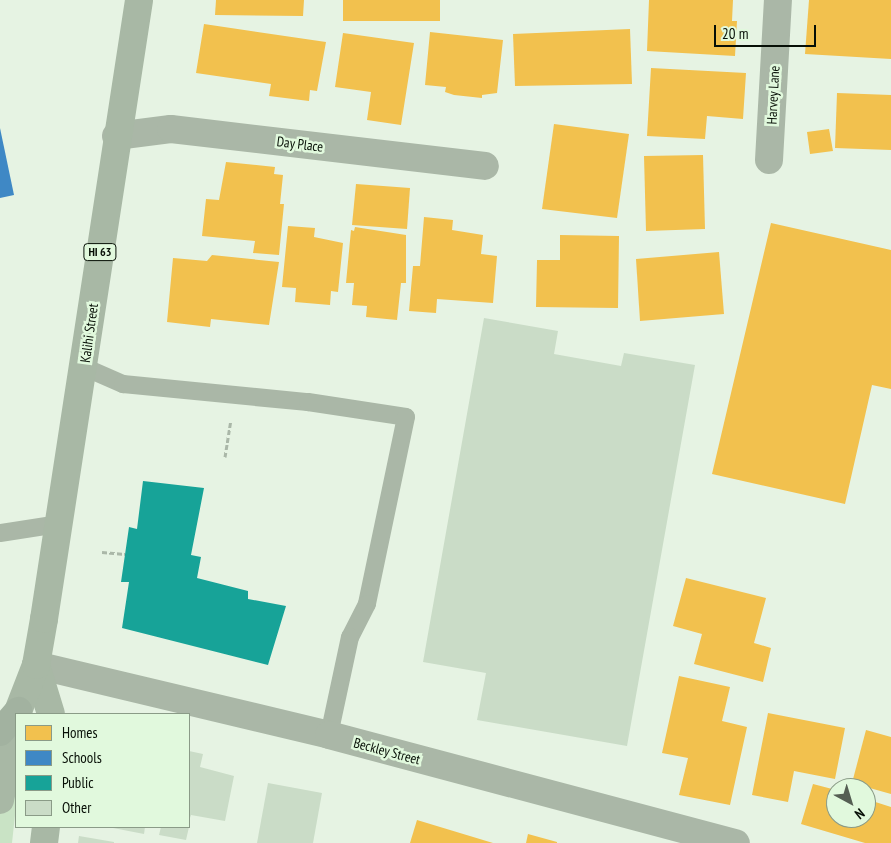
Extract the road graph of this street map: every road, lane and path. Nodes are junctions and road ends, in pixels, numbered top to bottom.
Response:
1 (139, 0) edge
2 (778, 0) edge
3 (116, 136) junction
4 (769, 160) dead end
5 (485, 166) dead end
6 (84, 367) junction
7 (232, 413) dead end
8 (225, 457) dead end
9 (59, 524) junction
10 (0, 533) edge
11 (102, 552) dead end
12 (125, 554) dead end
13 (36, 665) junction
14 (18, 713) edge
15 (51, 713) edge
16 (15, 717) edge
17 (15, 725) edge
18 (0, 732) edge
19 (329, 735) junction
20 (0, 800) edge
21 (46, 828) edge
22 (664, 834) edge
23 (44, 843) edge
24 (736, 843) edge

1 - 3 main road, Kalihi Street / HI 63
2 - 4 street, Harvey Lane
3 - 5 street, Day Place
3 - 6 main road, Kalihi Street / HI 63
6 - 9 main road, Kalihi Street / HI 63
6 - 19 lane
7 - 8 path
9 - 10 lane
9 - 13 main road, Kalihi Street / HI 63
11 - 12 path
13 - 14 main road, HI 63
13 - 15 main road, HI 63
13 - 19 street, Beckley Street
16 - 18 highway
17 - 20 main road, HI 63
19 - 22 street, Beckley Street
21 - 23 main road
22 - 24 street, Beckley Street

